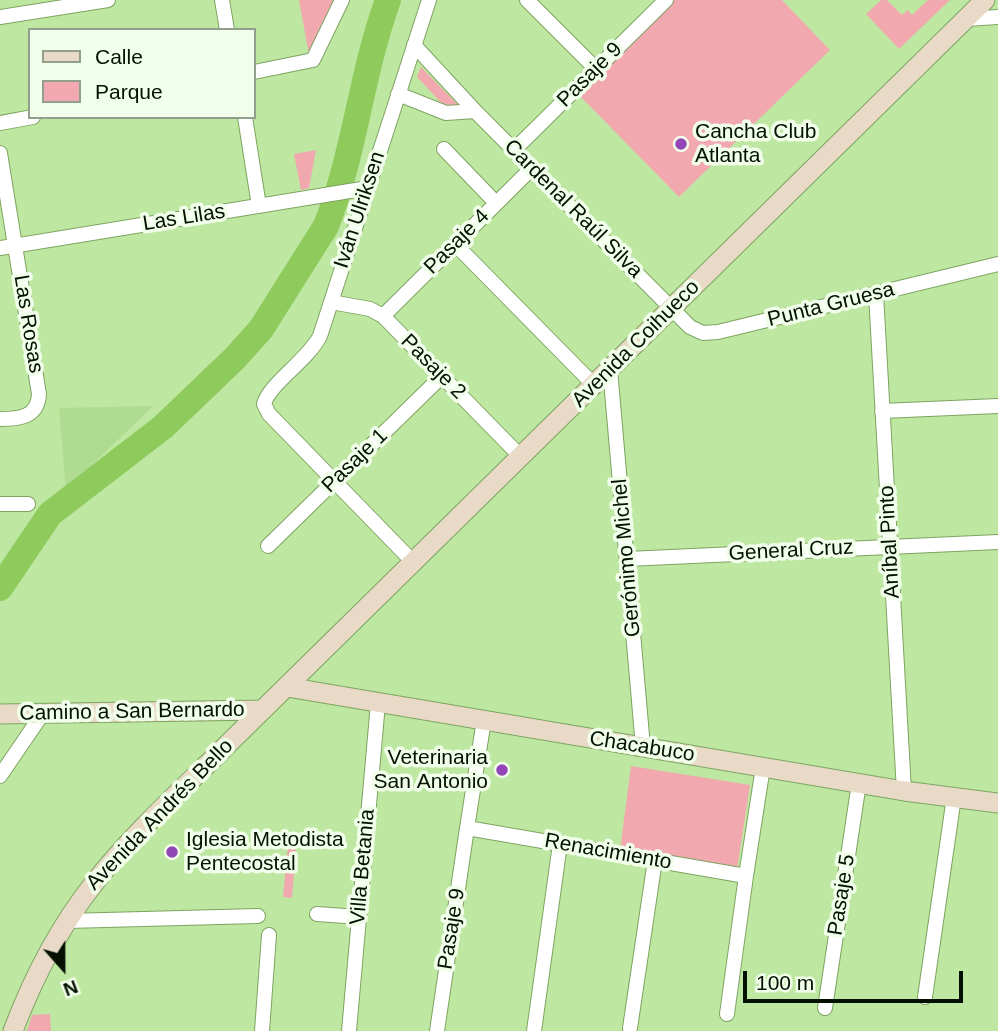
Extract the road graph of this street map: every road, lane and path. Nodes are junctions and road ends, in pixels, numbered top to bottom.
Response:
1 (108, 0) edge
2 (222, 0) edge
3 (342, 0) edge
4 (429, 0) edge
5 (527, 0) edge
6 (666, 0) edge
7 (985, 0) edge
8 (0, 17) edge
9 (998, 17) edge
10 (966, 19) junction
11 (227, 28) edge
12 (414, 45) junction
13 (596, 69) junction
14 (256, 72) edge
15 (398, 94) junction
16 (475, 111) junction
17 (28, 118) edge
18 (245, 119) edge
19 (0, 123) edge
20 (444, 149) dead end
21 (514, 150) junction
22 (0, 153) edge
23 (532, 168) junction
24 (368, 188) junction
25 (496, 204) junction
26 (259, 206) junction
27 (455, 244) junction
28 (15, 246) junction
29 (0, 248) edge
30 (998, 264) edge
31 (876, 294) junction
32 (331, 302) junction
33 (672, 308) junction
34 (383, 316) junction
35 (610, 369) junction
36 (442, 376) junction
37 (594, 385) junction
38 (998, 406) edge
39 (882, 411) junction
40 (0, 419) edge
41 (521, 457) junction
42 (334, 482) junction
43 (0, 504) edge
44 (28, 504) dead end
45 (998, 542) edge
46 (268, 546) dead end
47 (890, 547) junction
48 (627, 559) junction
49 (414, 563) junction
50 (287, 687) junction
51 (378, 703) junction
52 (263, 710) junction
53 (0, 713) edge
54 (43, 713) junction
55 (484, 720) junction
56 (643, 747) junction
57 (762, 767) junction
58 (0, 776) edge
59 (859, 783) junction
60 (904, 791) junction
61 (954, 797) junction
62 (998, 803) edge
63 (467, 828) junction
64 (560, 844) junction
65 (655, 860) junction
66 (746, 876) junction
67 (317, 914) dead end
68 (258, 916) dead end
69 (359, 917) junction
70 (67, 921) junction
71 (269, 935) dead end
72 (925, 996) dead end
73 (825, 1008) dead end
74 (727, 1014) dead end
75 (630, 1028) dead end
76 (13, 1031) edge
77 (262, 1031) edge
78 (349, 1031) edge
79 (437, 1031) edge
80 (534, 1031) edge

1 - 8 street
2 - 11 street
3 - 14 street
4 - 12 street, Iván Ulriksen
5 - 13 street
6 - 13 street, Pasaje 9
7 - 10 main road, Avenida Coihueco
9 - 10 street
10 - 33 main road, Avenida Coihueco
12 - 15 street, Iván Ulriksen
12 - 16 street, Cardenal Raúl Silva
13 - 21 street, Pasaje 9
15 - 16 street
15 - 24 street, Iván Ulriksen
16 - 21 street, Cardenal Raúl Silva
17 - 19 street
18 - 26 street
20 - 25 street
21 - 23 street, Cardenal Raúl Silva
22 - 28 street, Las Rosas
23 - 25 street, Pasaje 4
23 - 33 street, Cardenal Raúl Silva
24 - 26 street, Las Lilas
24 - 32 street, Iván Ulriksen
25 - 27 street, Pasaje 4
26 - 28 street, Las Lilas
27 - 34 street, Pasaje 4
27 - 37 street
28 - 29 street, Las Lilas
28 - 40 street, Las Rosas
30 - 31 street, Punta Gruesa
31 - 33 street, Punta Gruesa
31 - 39 street, Aníbal Pinto
32 - 34 street, Pasaje 2
32 - 42 street, Iván Ulriksen
33 - 35 main road, Avenida Coihueco
34 - 36 street, Pasaje 2
35 - 37 main road, Avenida Coihueco
35 - 48 street, Gerónimo Michel
36 - 41 street, Pasaje 2
36 - 42 street, Pasaje 1
37 - 41 main road, Avenida Coihueco
38 - 39 street
39 - 47 street, Aníbal Pinto
41 - 49 main road, Avenida Coihueco
42 - 46 street, Pasaje 1
42 - 49 street
43 - 44 street
45 - 47 street, General Cruz
47 - 48 street, General Cruz
47 - 60 street, Aníbal Pinto
48 - 56 street, Gerónimo Michel
49 - 50 main road, Avenida Coihueco
50 - 51 main road, Chacabuco
50 - 52 main road, Avenida Andrés Bello
51 - 55 main road, Chacabuco
51 - 69 street, Villa Betania
52 - 54 main road, Camino a San Bernardo
52 - 70 main road, Avenida Andrés Bello
53 - 54 main road, Camino a San Bernardo
54 - 58 street
55 - 56 main road, Chacabuco
55 - 63 street
56 - 57 main road, Chacabuco
57 - 59 main road, Chacabuco
57 - 66 street
59 - 60 main road, Chacabuco
59 - 73 street, Pasaje 5
60 - 61 main road, Chacabuco
61 - 62 main road, Chacabuco
61 - 72 street
63 - 64 street, Renacimiento
63 - 79 street, Pasaje 9
64 - 65 street, Renacimiento
64 - 80 street
65 - 66 street, Renacimiento
65 - 75 street
66 - 74 street
67 - 69 street
68 - 70 street
69 - 78 street, Villa Betania
70 - 76 main road, Avenida Andrés Bello
71 - 77 street

